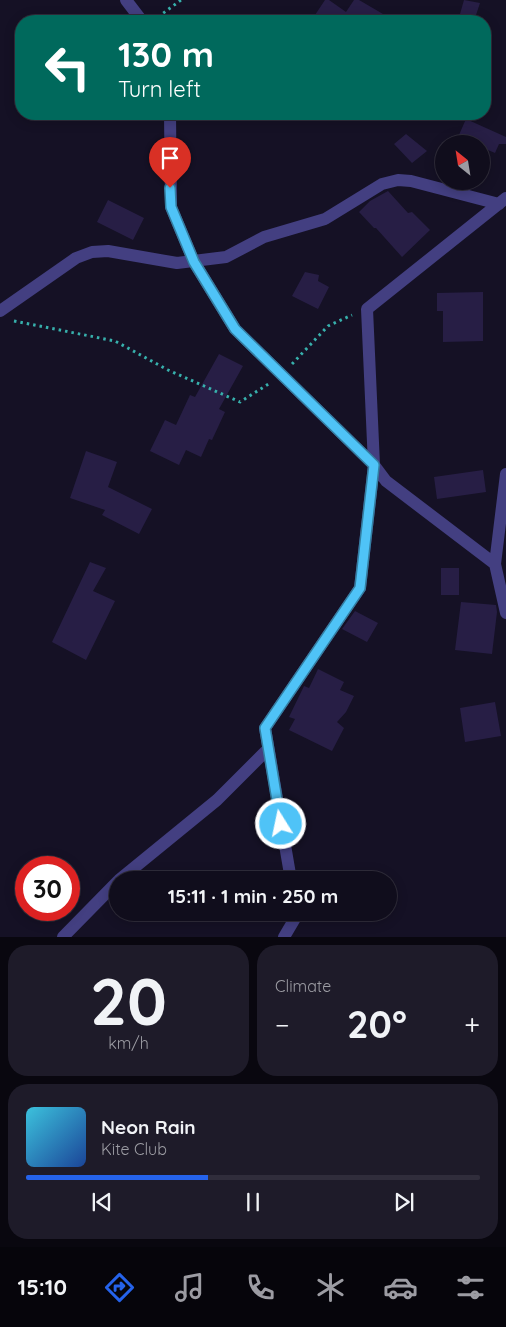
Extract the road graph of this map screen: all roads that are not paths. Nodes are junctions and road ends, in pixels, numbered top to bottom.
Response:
1 (126, 0) edge
2 (137, 15) edge
3 (170, 120) edge
4 (503, 201) edge
5 (194, 262) junction
6 (0, 311) edge
7 (374, 465) junction
8 (506, 474) edge
9 (495, 564) junction
10 (506, 613) edge
11 (268, 749) junction
12 (130, 871) edge
13 (289, 871) edge
14 (109, 890) edge
15 (293, 921) edge
16 (63, 937) edge
17 (284, 937) edge

1 - 2 street
3 - 5 street
4 - 5 street
4 - 7 street
5 - 6 street
5 - 7 street
7 - 9 street
7 - 11 street
8 - 9 street
9 - 10 street
11 - 12 street
11 - 13 street
14 - 16 street
15 - 17 street

